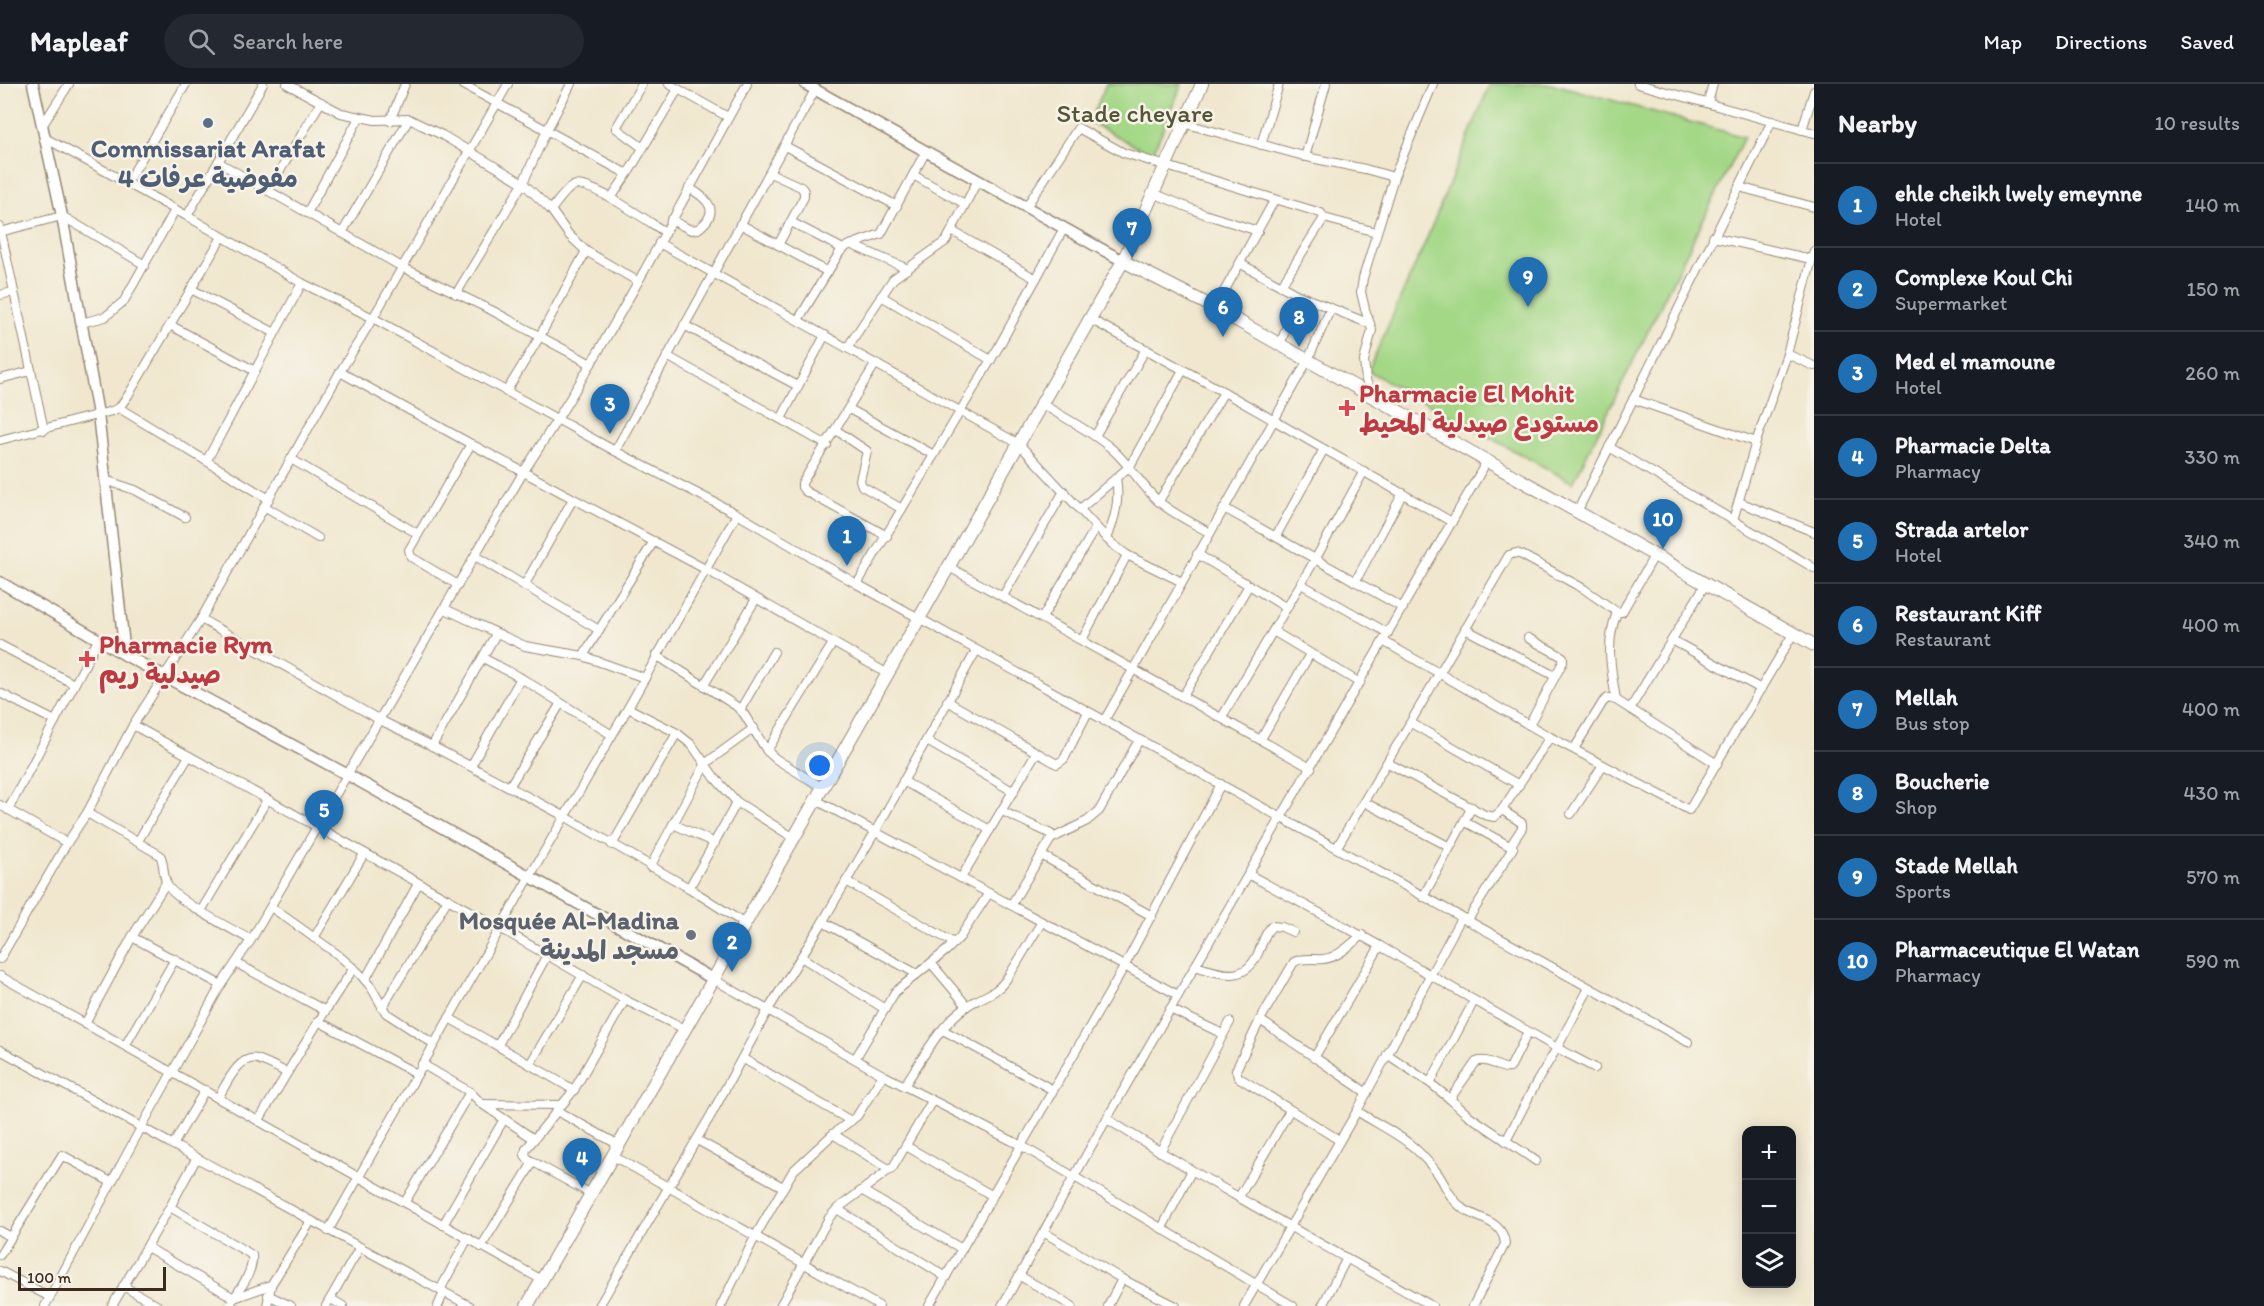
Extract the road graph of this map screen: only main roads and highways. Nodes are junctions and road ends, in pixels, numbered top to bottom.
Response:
1 (1202, 84) edge
2 (1123, 261) junction
3 (1814, 645) edge
4 (527, 1306) edge

1 - 2 main road
2 - 3 main road
2 - 4 main road

